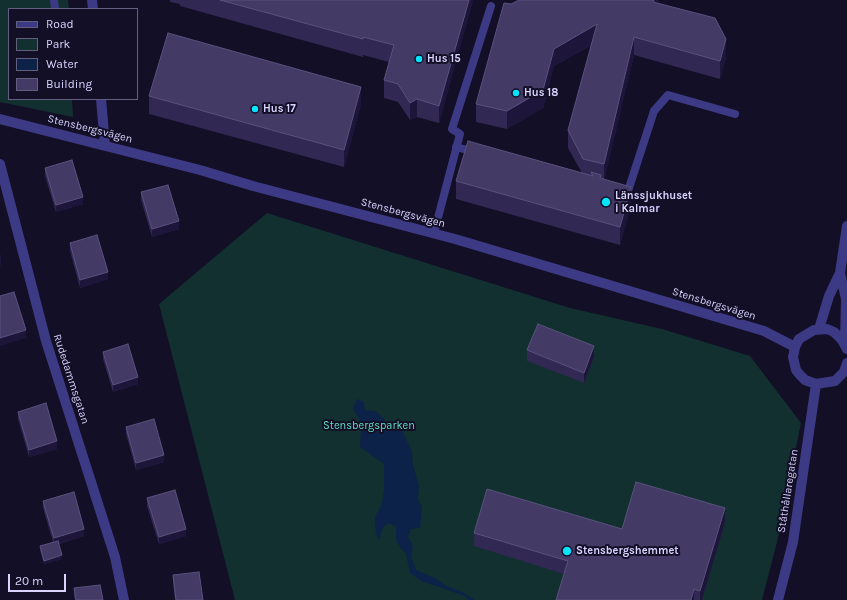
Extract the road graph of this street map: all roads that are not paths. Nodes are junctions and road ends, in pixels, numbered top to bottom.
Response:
1 (491, 6) dead end
2 (101, 100) edge
3 (735, 114) dead end
4 (0, 119) edge
5 (104, 145) junction
6 (456, 147) junction
7 (486, 155) edge
8 (0, 164) edge
9 (619, 192) edge
10 (847, 226) edge
11 (434, 233) junction
12 (840, 273) junction
13 (819, 329) junction
14 (795, 347) junction
15 (846, 347) edge
16 (847, 366) edge
17 (816, 384) junction
18 (124, 600) edge
19 (778, 600) edge

1 - 6 lane
2 - 5 street
3 - 9 lane
4 - 5 street, Stensbergsvägen
5 - 11 street, Stensbergsvägen
6 - 7 lane
6 - 11 lane
8 - 18 street, Rudedammsgatan
10 - 12 street
11 - 14 street, Stensbergsvägen
12 - 13 street
12 - 15 street
13 - 14 street
13 - 15 street
14 - 17 street
16 - 17 street
17 - 19 street, Ståthållaregatan

